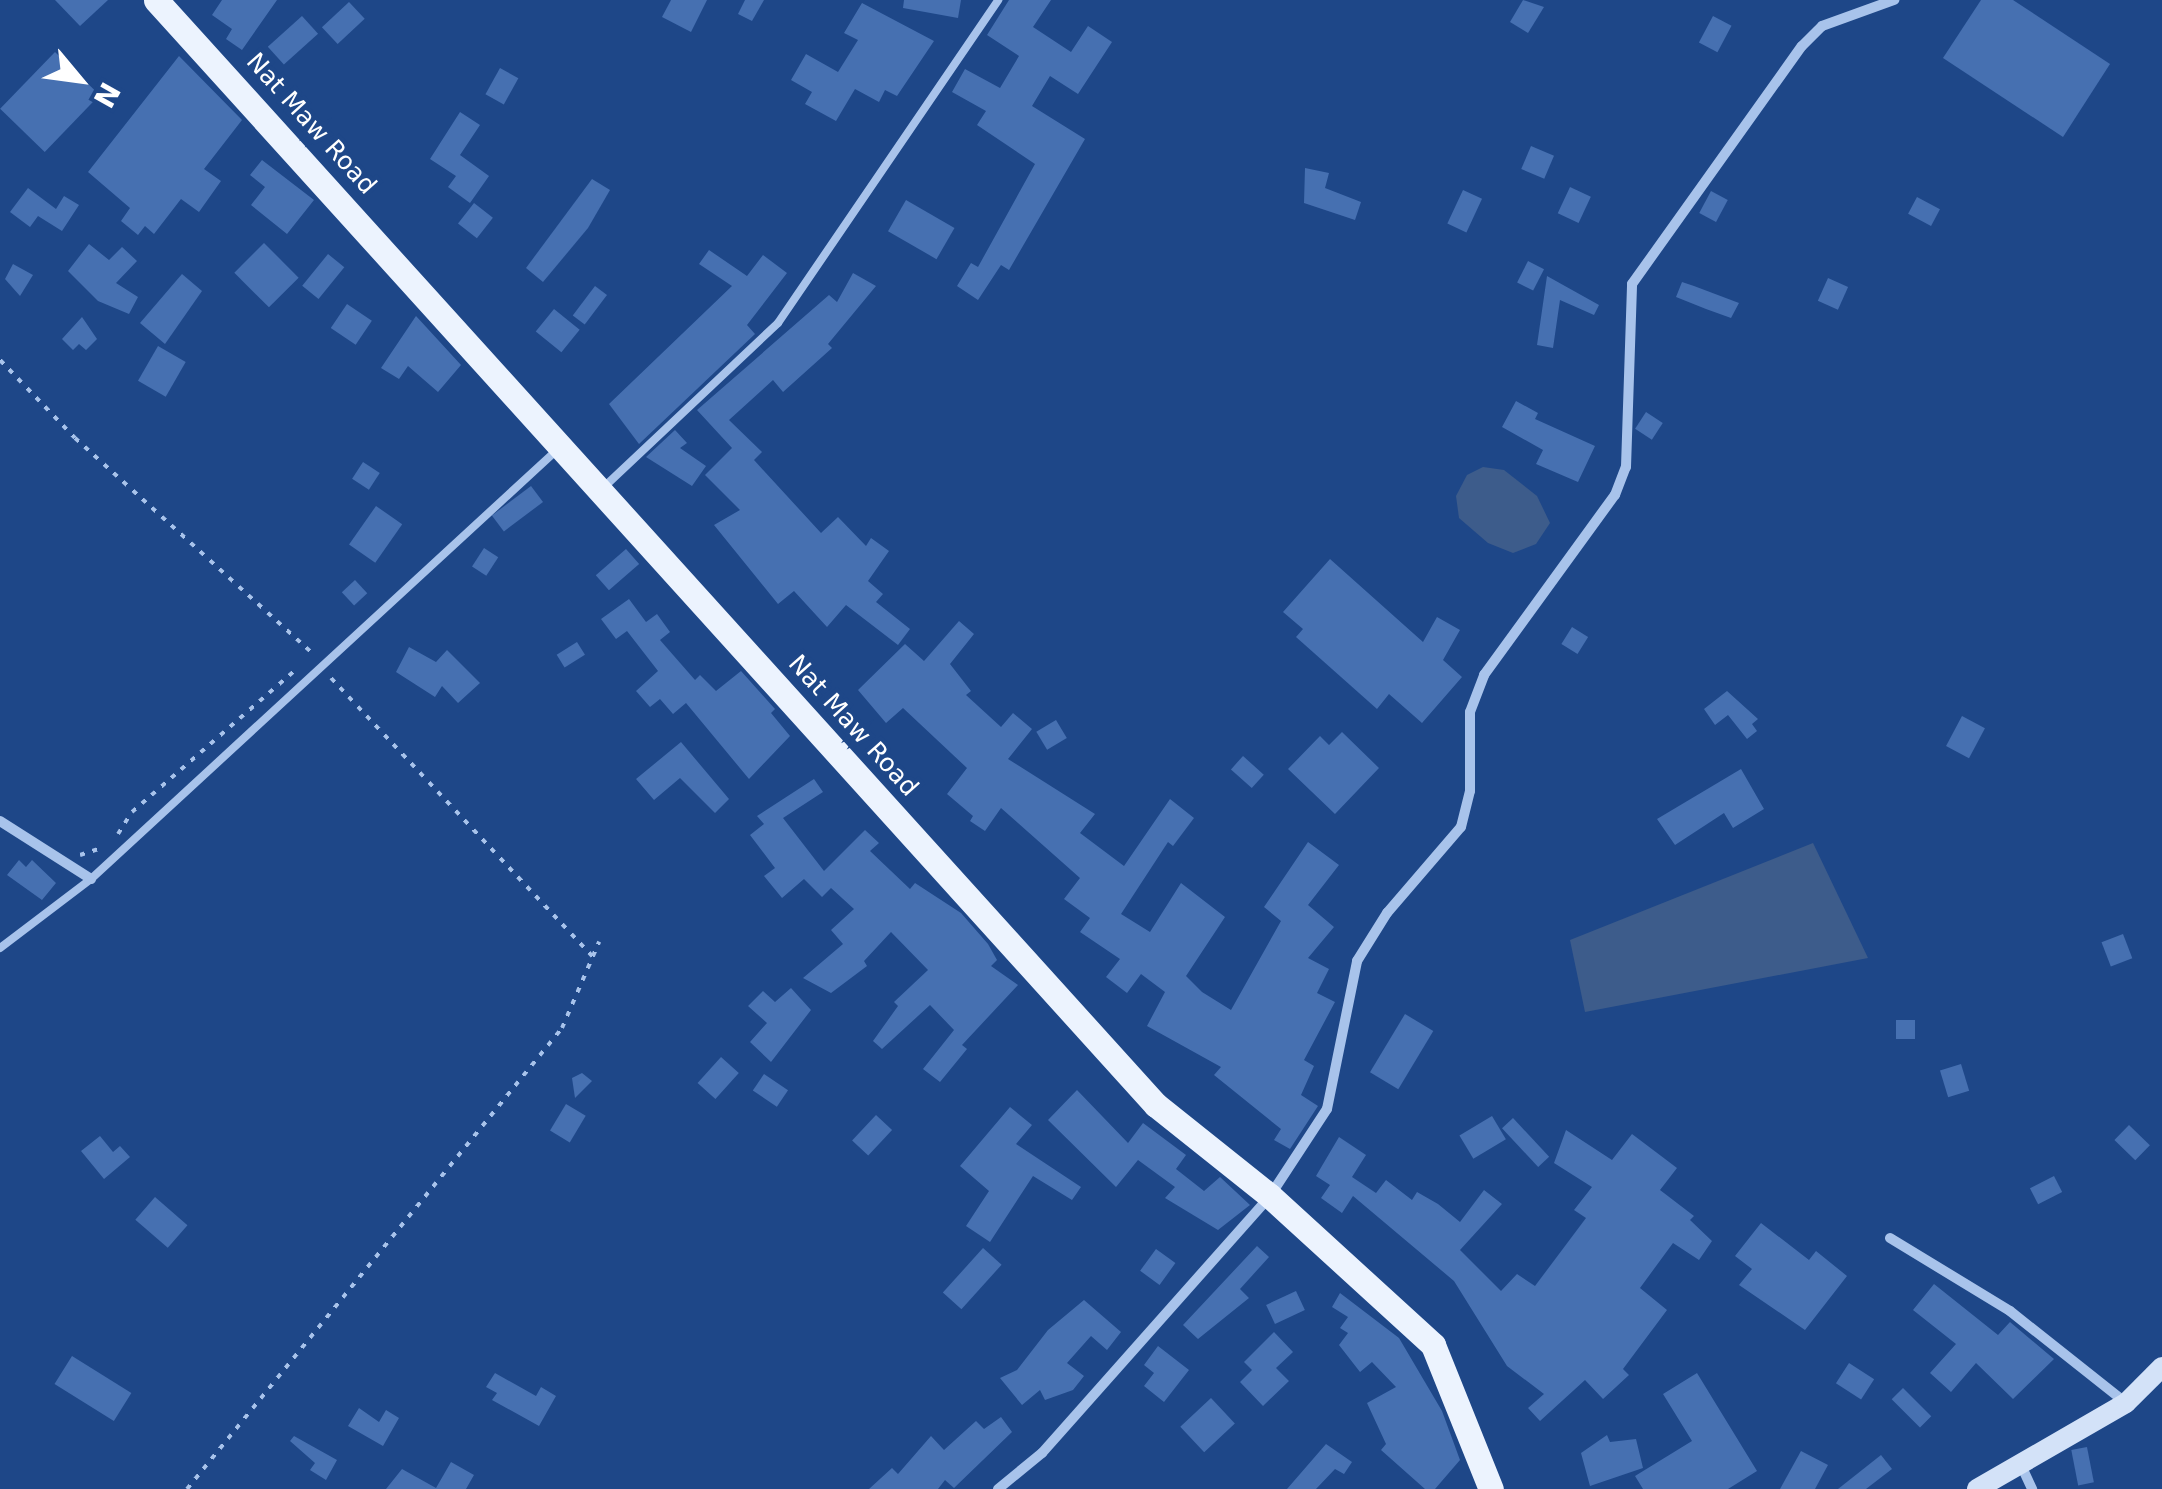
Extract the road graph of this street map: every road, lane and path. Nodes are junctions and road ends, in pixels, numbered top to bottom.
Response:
1 (156, 0) edge
2 (998, 0) edge
3 (1894, 0) edge
4 (0, 360) edge
5 (561, 446) junction
6 (601, 490) junction
7 (320, 666) junction
8 (0, 821) edge
9 (77, 856) dead end
10 (91, 878) junction
11 (600, 942) dead end
12 (0, 948) edge
13 (593, 957) junction
14 (1270, 1196) junction
15 (1890, 1238) dead end
16 (2162, 1367) edge
17 (2126, 1403) junction
18 (2020, 1462) junction
19 (187, 1489) edge
20 (998, 1489) edge
21 (1491, 1489) edge
22 (1977, 1489) edge
23 (2032, 1489) edge

1 - 5 main road, Nat Maw Road
2 - 6 lane
3 - 14 street
4 - 9 path
5 - 6 main road, Nat Maw Road
5 - 7 lane
6 - 14 main road, Nat Maw Road
7 - 10 lane
7 - 13 path
8 - 10 street
10 - 12 lane
11 - 13 path
13 - 19 path
14 - 20 street
14 - 21 main road, Nat Maw Road
15 - 17 street
16 - 17 main road
17 - 18 main road
18 - 22 main road
18 - 23 street

